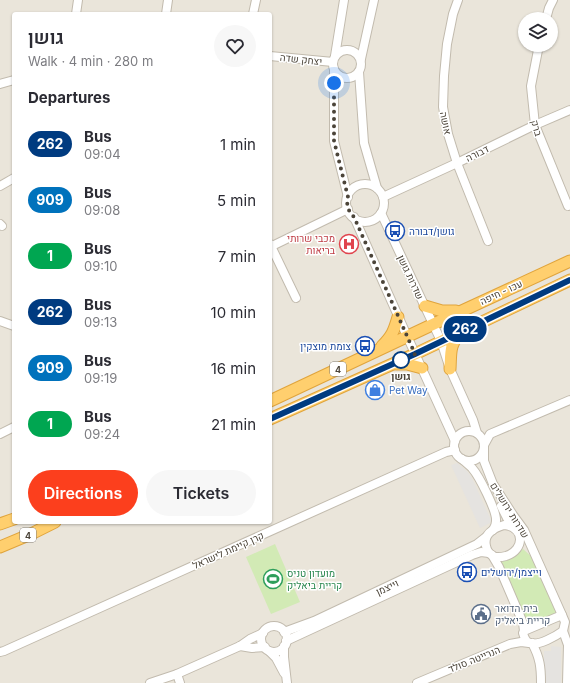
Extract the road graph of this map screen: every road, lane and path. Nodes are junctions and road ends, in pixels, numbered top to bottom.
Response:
1 (78, 0) edge
2 (168, 0) edge
3 (256, 0) edge
4 (344, 0) edge
5 (374, 0) edge
6 (458, 0) edge
7 (553, 0) edge
8 (76, 12) edge
9 (166, 12) edge
10 (253, 12) edge
11 (548, 12) edge
12 (538, 52) edge
13 (272, 56) edge
14 (361, 59) junction
15 (334, 63) junction
16 (359, 72) junction
17 (12, 81) edge
18 (0, 84) edge
19 (570, 110) edge
20 (535, 125) junction
21 (457, 163) junction
22 (12, 179) edge
23 (0, 186) edge
24 (377, 188) junction
25 (348, 197) junction
26 (383, 197) junction
27 (568, 206) dead end
28 (348, 210) junction
29 (381, 213) junction
30 (354, 217) junction
31 (488, 241) dead end
32 (272, 245) edge
33 (272, 250) edge
34 (570, 261) edge
35 (570, 280) edge
36 (296, 298) dead end
37 (425, 306) junction
38 (460, 311) junction
39 (398, 317) junction
40 (0, 321) edge
41 (433, 324) junction
42 (12, 325) edge
43 (461, 331) junction
44 (406, 336) junction
45 (441, 341) junction
46 (379, 349) junction
47 (415, 354) junction
48 (389, 365) junction
49 (422, 368) junction
50 (450, 369) junction
51 (272, 400) edge
52 (570, 400) edge
53 (272, 417) edge
54 (12, 428) edge
55 (477, 433) junction
56 (0, 434) edge
57 (456, 441) junction
58 (484, 446) junction
59 (458, 454) junction
60 (493, 484) junction
61 (12, 520) edge
62 (0, 524) edge
63 (51, 524) edge
64 (515, 529) junction
65 (493, 530) junction
66 (486, 537) junction
67 (520, 537) junction
68 (0, 547) edge
69 (491, 554) junction
70 (540, 564) junction
71 (565, 616) edge
72 (563, 631) junction
73 (284, 632) junction
74 (523, 632) junction
75 (263, 633) junction
76 (531, 643) junction
77 (285, 644) junction
78 (510, 644) junction
79 (240, 646) junction
80 (267, 649) junction
81 (0, 652) edge
82 (177, 674) junction
83 (287, 680) edge
84 (150, 683) edge
85 (180, 683) edge
86 (417, 683) edge
87 (541, 683) edge
88 (567, 683) edge

1 - 8 street
2 - 9 street
3 - 10 street
4 - 15 street
5 - 14 street
6 - 21 street, אושה
7 - 11 street
12 - 20 street, ברק
13 - 15 street, יצחק שדה
14 - 15 street
14 - 16 street
15 - 16 street
15 - 25 street
16 - 24 street
17 - 18 street
19 - 20 street, דבורה
20 - 21 street, דבורה
20 - 27 street, ברק
21 - 26 street, דבורה
21 - 31 street, אושה
22 - 23 street
24 - 25 street
24 - 26 street
25 - 28 street
26 - 29 street
28 - 30 street
28 - 32 street
29 - 30 street
29 - 37 street, שדרות גושן
30 - 39 street
33 - 36 street
34 - 38 highway, עכו - חיפה / 4
35 - 43 highway, עכו - חיפה / 4
37 - 38 highway
37 - 41 street, שדרות גושן
38 - 41 highway, עכו - חיפה / 4
39 - 44 street
39 - 46 highway
40 - 42 street
41 - 44 highway, 4
41 - 45 street, שדרות גושן
43 - 45 highway, עכו - חיפה / 4
43 - 50 highway
44 - 46 highway, 4
44 - 47 street
45 - 47 highway, 4
45 - 50 street
46 - 51 highway, 4
47 - 48 highway, 4
47 - 49 street
48 - 49 highway
48 - 53 highway, 4
49 - 57 street
50 - 55 street
52 - 58 street
54 - 56 street
55 - 57 street
55 - 58 street
57 - 59 street
58 - 59 street
58 - 60 street, שדרות ירושלים
59 - 65 street, שדרות ירושלים
59 - 81 street, קרן קיימת לישראל
60 - 64 street
60 - 70 street, שדרות ירושלים
61 - 62 highway, 4
63 - 68 highway, 4
64 - 65 street
64 - 67 street
65 - 66 street
66 - 69 street
66 - 73 street, וייצמן
67 - 69 street
67 - 70 street
69 - 74 street
69 - 77 street, וייצמן
70 - 71 street, שדרות ירושלים
71 - 72 street
71 - 74 street, הנרייטה סולד
72 - 76 street, הנרייטה סולד
72 - 88 street
73 - 75 street
73 - 77 street
74 - 76 street
74 - 78 street, הנרייטה סולד
75 - 79 street
75 - 80 street
76 - 78 street, הנרייטה סולד
76 - 87 street
77 - 80 street
77 - 83 street
78 - 86 street, הנרייטה סולד
79 - 80 street
79 - 82 street
80 - 83 street
82 - 84 street
82 - 85 street

